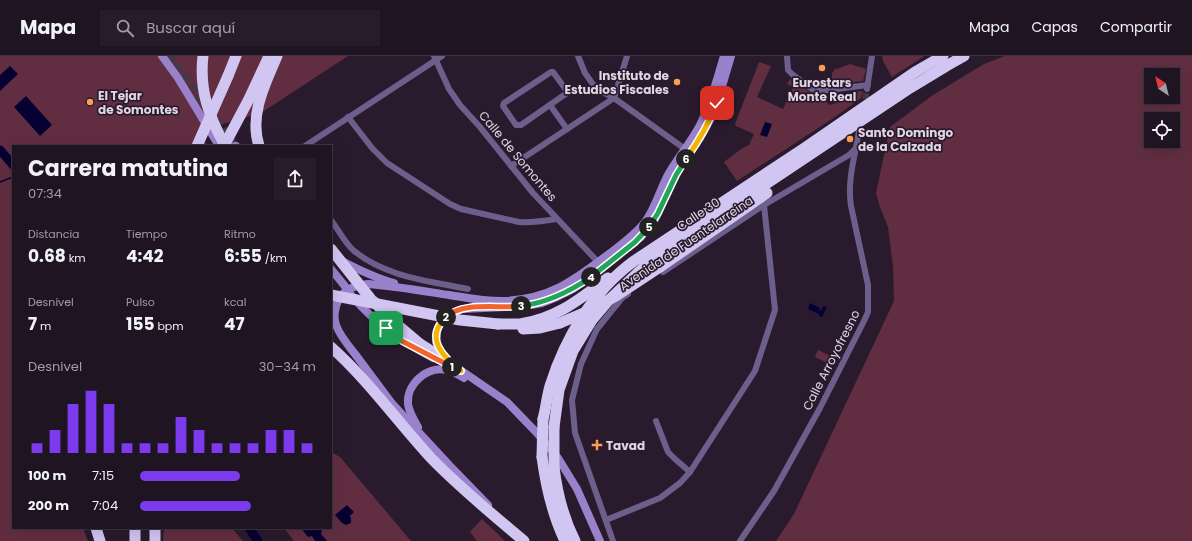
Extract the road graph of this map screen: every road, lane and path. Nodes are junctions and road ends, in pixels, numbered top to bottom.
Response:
1 (162, 56) edge
2 (203, 56) edge
3 (236, 56) edge
4 (268, 56) edge
5 (277, 56) edge
6 (442, 56) edge
7 (578, 56) edge
8 (627, 56) edge
9 (724, 56) edge
10 (731, 56) edge
11 (787, 56) edge
12 (872, 56) edge
13 (943, 56) edge
14 (964, 56) edge
15 (435, 58) edge
16 (614, 98) junction
17 (550, 105) junction
18 (348, 117) junction
19 (860, 127) junction
20 (567, 129) junction
21 (197, 145) edge
22 (218, 145) edge
23 (224, 145) edge
24 (226, 145) edge
25 (259, 145) edge
26 (306, 145) edge
27 (856, 148) junction
28 (685, 149) junction
29 (844, 158) junction
30 (854, 158) junction
31 (511, 166) junction
32 (764, 205) junction
33 (556, 219) junction
34 (332, 221) edge
35 (332, 250) edge
36 (332, 255) edge
37 (598, 262) junction
38 (627, 266) junction
39 (332, 270) edge
40 (468, 289) dead end
41 (443, 294) junction
42 (332, 295) edge
43 (332, 302) edge
44 (497, 327) junction
45 (332, 330) edge
46 (332, 348) edge
47 (457, 368) junction
48 (483, 386) junction
49 (390, 401) junction
50 (656, 421) dead end
51 (433, 448) junction
52 (690, 472) junction
53 (606, 520) junction
54 (96, 529) edge
55 (135, 529) edge
56 (150, 529) edge
57 (155, 529) edge
58 (100, 541) edge
59 (135, 541) edge
60 (150, 541) edge
61 (155, 541) edge
62 (525, 541) edge
63 (564, 541) edge
64 (575, 541) edge
65 (600, 541) edge
66 (613, 541) edge
67 (740, 541) edge

1 - 22 main road
2 - 23 highway
3 - 21 highway, bridge
4 - 24 highway, bridge
5 - 25 highway
6 - 15 street
7 - 16 street
8 - 16 street
9 - 28 main road
10 - 47 main road
11 - 12 street
13 - 38 highway, Calle 30
14 - 19 highway, Calle 30
15 - 18 street
15 - 31 street, Calle de Somontes
16 - 20 street
16 - 28 street
17 - 17 street
17 - 20 street
18 - 26 street
18 - 33 street
19 - 27 street, Calle Arroyofresno
19 - 44 highway, bridge
19 - 64 highway, Calle 30, bridge
20 - 31 street
27 - 29 street, Avenida de Fuentelarreina
27 - 30 street, Calle Arroyofresno
28 - 37 main road
29 - 30 street
29 - 32 street, Avenida de Fuentelarreina
30 - 67 street, Calle Arroyofresno
31 - 33 street, Calle de Somontes
32 - 52 street
32 - 53 street, Avenida de Fuentelarreina
33 - 37 street, Calle de Somontes
34 - 40 street
35 - 47 highway, bridge
36 - 41 main road
37 - 41 main road
38 - 44 highway
38 - 63 highway, Calle 30, bridge
39 - 47 main road, bridge
41 - 49 main road
42 - 44 highway, bridge
43 - 44 highway
45 - 49 main road
46 - 62 highway
47 - 48 main road
48 - 51 main road
48 - 65 main road
49 - 51 main road
50 - 52 street
51 - 62 main road
52 - 53 street
53 - 66 street, Avenida de Fuentelarreina
54 - 58 highway
55 - 59 highway
56 - 60 highway
57 - 61 highway

